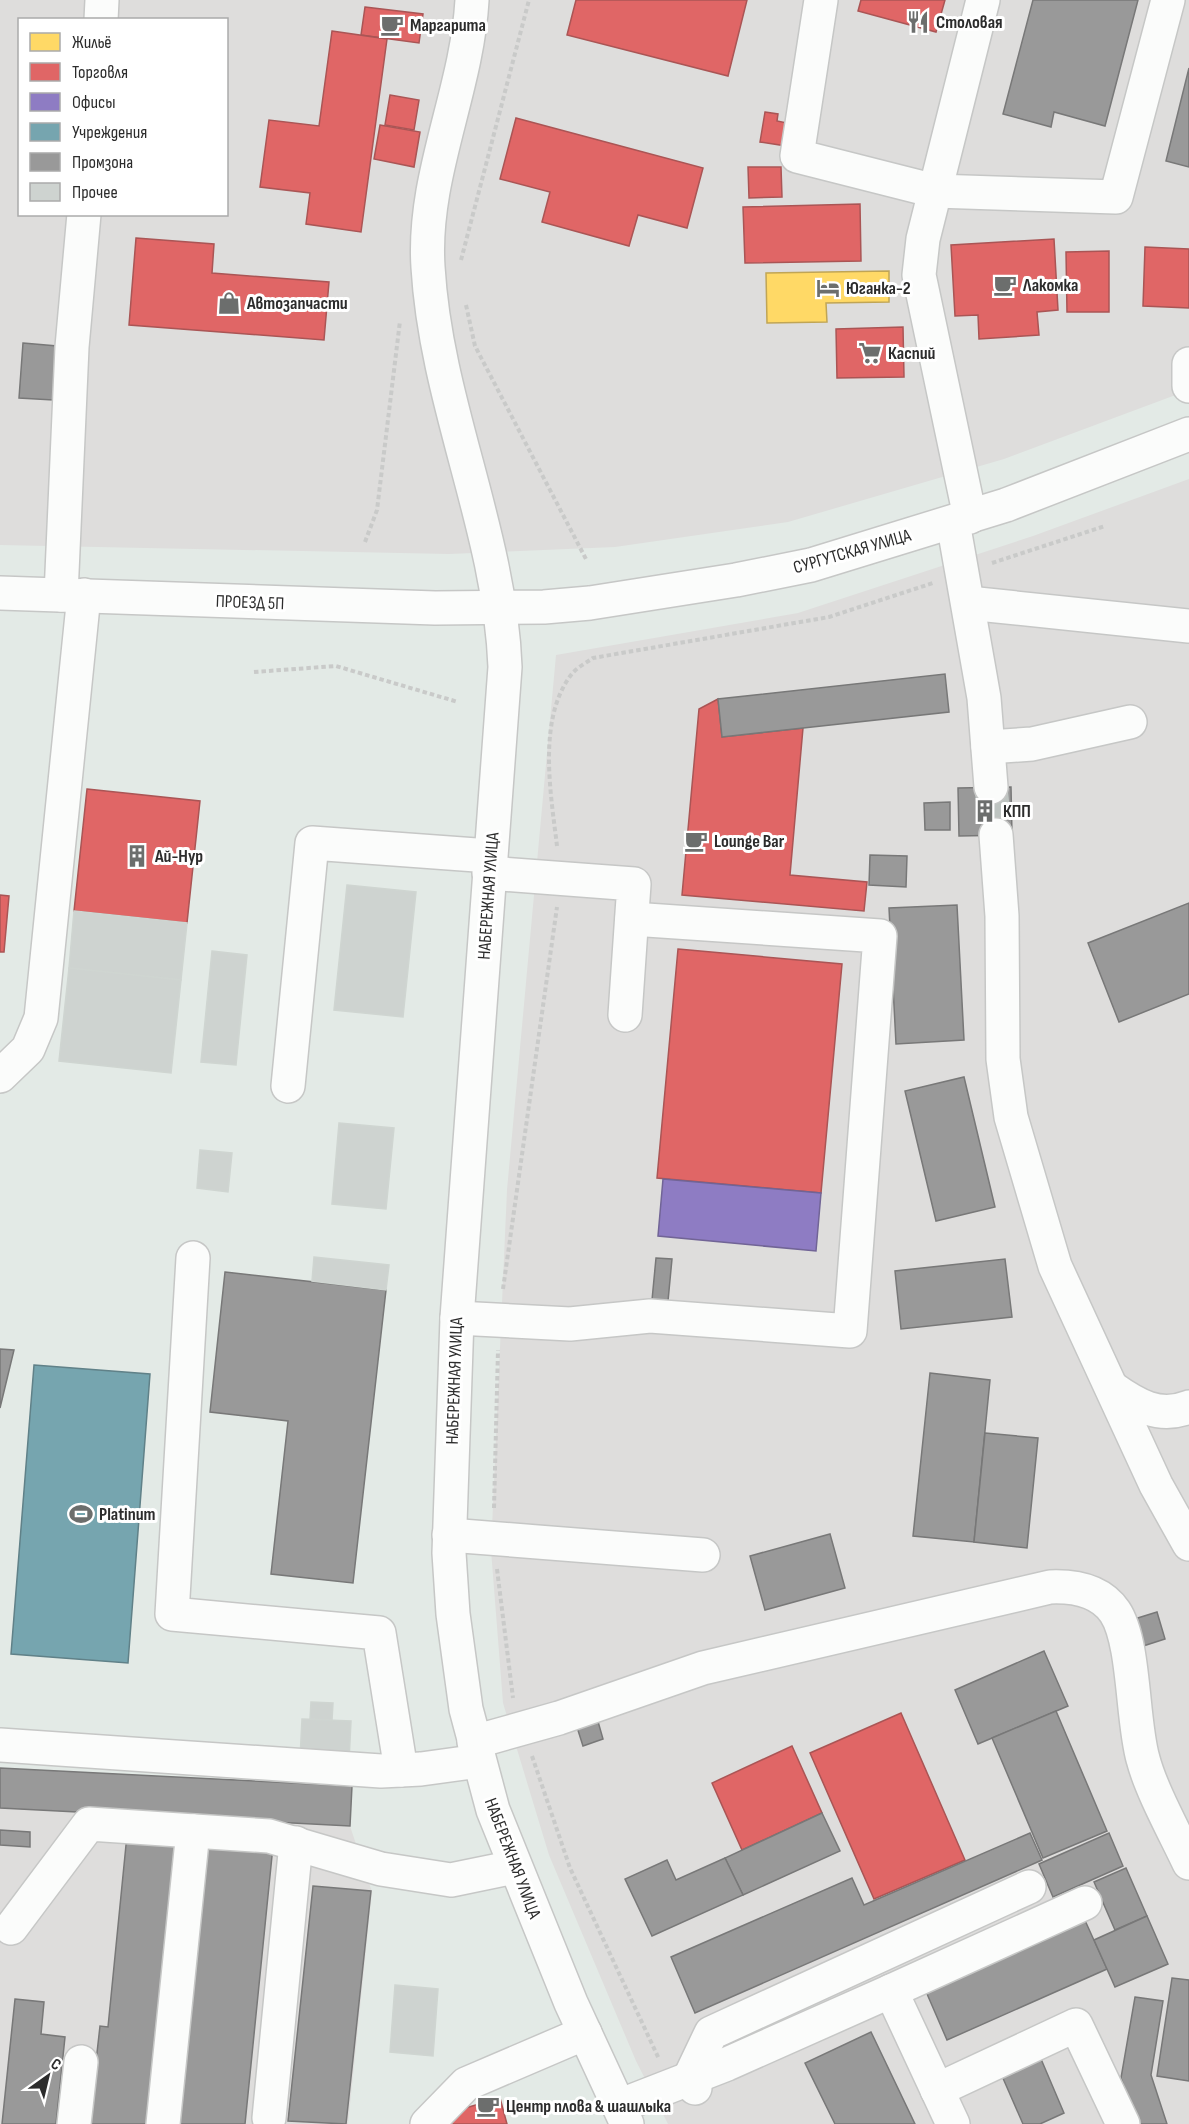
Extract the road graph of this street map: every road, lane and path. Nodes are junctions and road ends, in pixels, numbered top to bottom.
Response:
1 (102, 0) edge
2 (472, 0) edge
3 (529, 0) edge
4 (821, 0) edge
5 (983, 0) edge
6 (1168, 0) edge
7 (101, 18) edge
8 (935, 191) junction
9 (84, 216) edge
10 (458, 271) dead end
11 (465, 304) dead end
12 (401, 319) dead end
13 (1189, 364) edge
14 (1189, 386) edge
15 (1189, 434) edge
16 (962, 519) junction
17 (1105, 526) dead end
18 (365, 542) dead end
19 (587, 561) dead end
20 (965, 588) junction
21 (0, 593) edge
22 (73, 595) junction
23 (500, 607) junction
24 (1189, 626) edge
25 (254, 672) dead end
26 (458, 702) dead end
27 (1130, 722) dead end
28 (988, 747) junction
29 (992, 787) tunnel mouth
30 (996, 835) tunnel mouth
31 (490, 865) junction
32 (562, 878) junction
33 (632, 919) junction
34 (625, 1015) dead end
35 (0, 1076) edge
36 (288, 1086) dead end
37 (193, 1258) dead end
38 (457, 1318) junction
39 (498, 1320) junction
40 (1112, 1388) junction
41 (1189, 1407) edge
42 (449, 1535) junction
43 (494, 1539) junction
44 (1189, 1544) edge
45 (703, 1555) dead end
46 (523, 1728) junction
47 (0, 1745) edge
48 (476, 1751) junction
49 (401, 1770) junction
50 (1180, 1820) edge
51 (193, 1831) junction
52 (296, 1843) junction
53 (1189, 1863) edge
54 (514, 1867) junction
55 (1029, 1887) dead end
56 (1085, 1903) dead end
57 (11, 1928) dead end
58 (891, 1991) junction
59 (585, 2033) junction
60 (81, 2062) dead end
61 (685, 2084) junction
62 (938, 2090) junction
63 (623, 2115) edge
64 (269, 2118) dead end
65 (74, 2124) edge
66 (163, 2124) edge
67 (427, 2124) edge
68 (953, 2124) edge
69 (1123, 2124) edge

1 - 7 street
2 - 23 street, НАБЕРЕЖНАЯ УЛИЦА
3 - 10 path
4 - 8 street
5 - 8 street
6 - 8 street
8 - 16 street
9 - 22 street
11 - 19 path
12 - 18 path
13 - 14 street
15 - 16 street, СУРГУТСКАЯ УЛИЦА
16 - 20 street
16 - 23 street, СУРГУТСКАЯ УЛИЦА
17 - 20 path
20 - 24 street
20 - 28 street
20 - 32 path
21 - 22 street, ПРОЕЗД 5П
22 - 23 street, ПРОЕЗД 5П
22 - 35 street
23 - 31 street, НАБЕРЕЖНАЯ УЛИЦА
25 - 26 path
27 - 28 street
28 - 29 street
30 - 40 street
31 - 32 street
31 - 36 street
31 - 38 street, НАБЕРЕЖНАЯ УЛИЦА
32 - 33 street
32 - 39 path
33 - 34 street
33 - 39 street
37 - 49 street
38 - 39 street
38 - 42 street, НАБЕРЕЖНАЯ УЛИЦА
39 - 43 path
40 - 41 street
40 - 44 street
42 - 43 street
42 - 48 street, НАБЕРЕЖНАЯ УЛИЦА
43 - 45 street
43 - 46 path
46 - 48 street
46 - 50 street
46 - 61 path
47 - 49 street
48 - 49 street
48 - 54 street, НАБЕРЕЖНАЯ УЛИЦА
50 - 53 street
51 - 52 street
51 - 57 street
51 - 66 street
52 - 54 street
52 - 64 street
54 - 59 street, НАБЕРЕЖНАЯ УЛИЦА
55 - 61 street
56 - 58 street
58 - 61 street
58 - 62 street
59 - 63 street, НАБЕРЕЖНАЯ УЛИЦА
59 - 67 street
60 - 65 street
61 - 63 street
62 - 68 street
62 - 69 street

